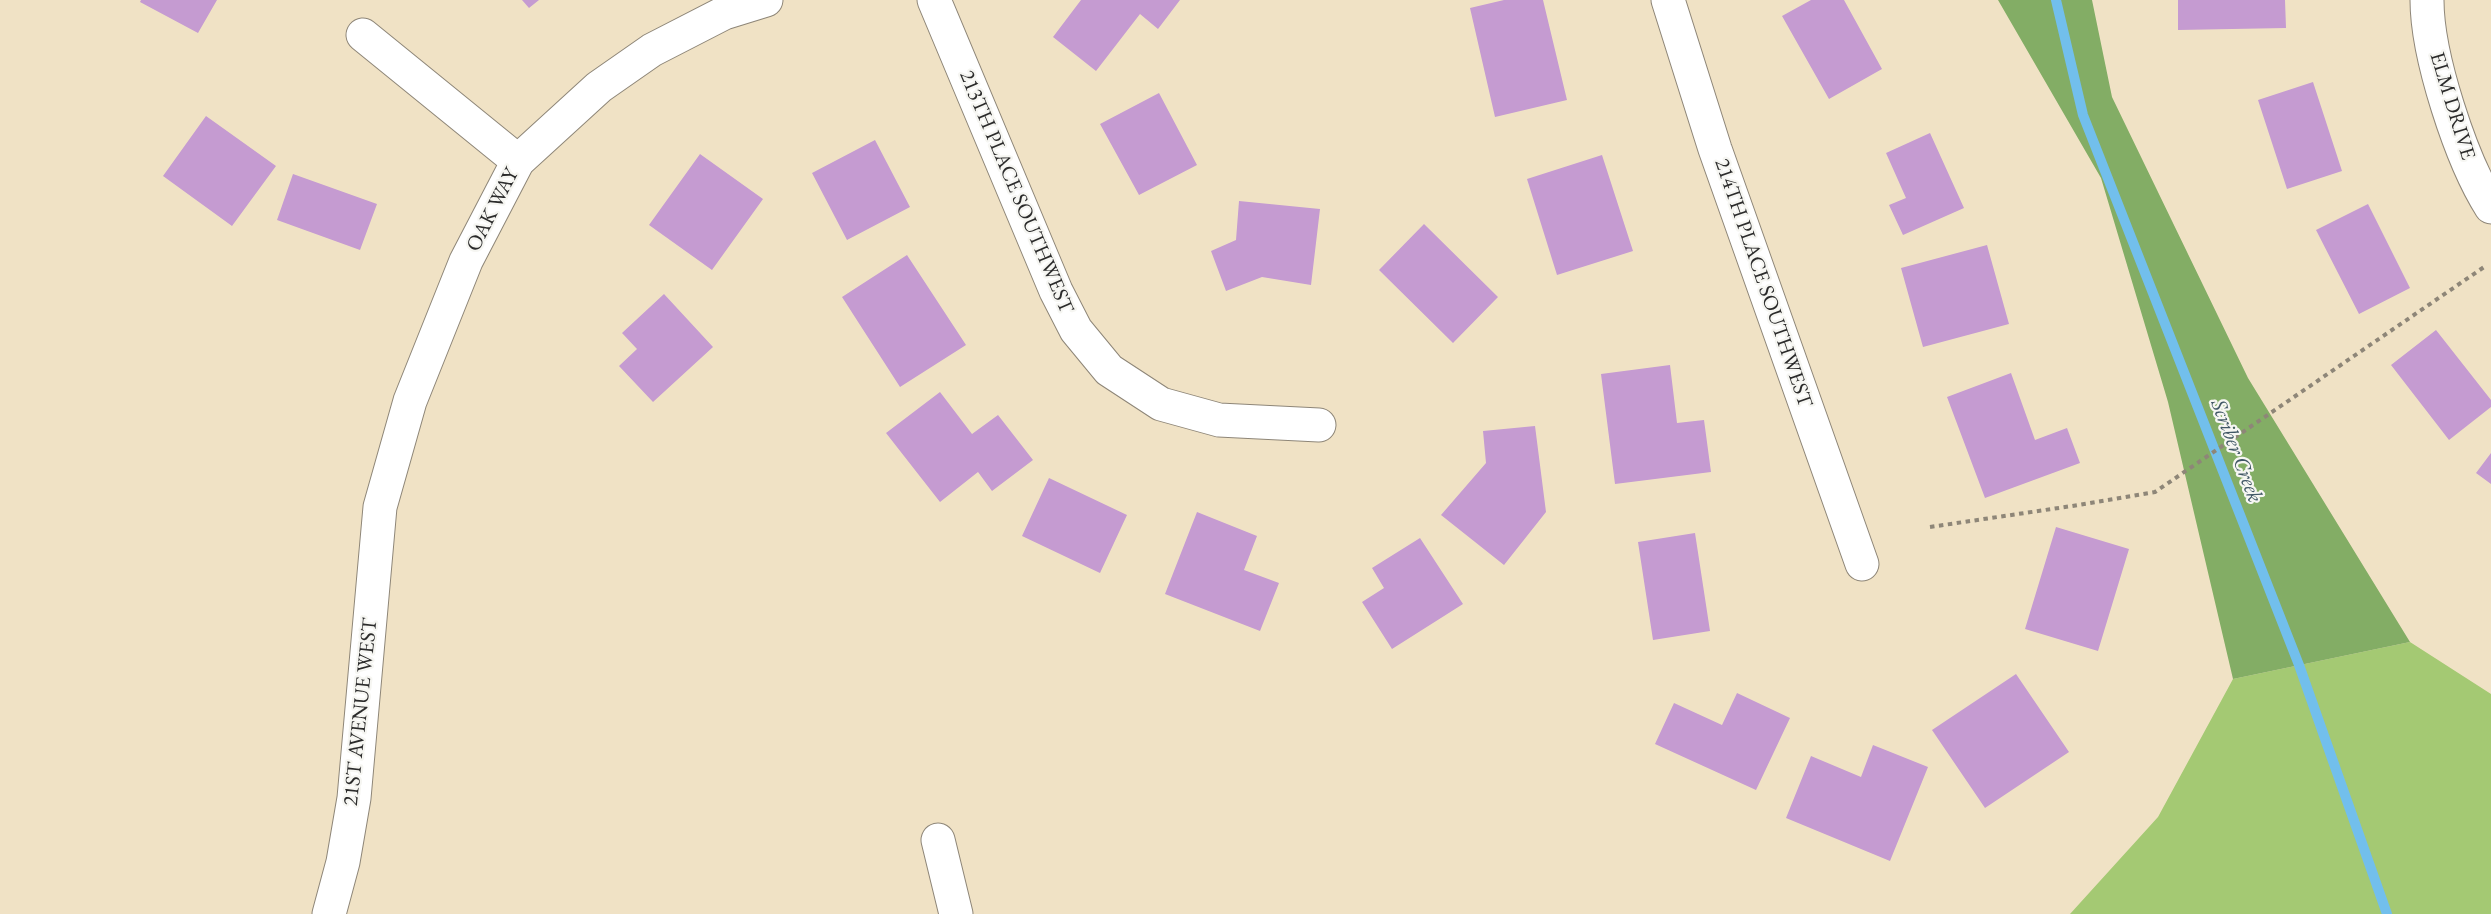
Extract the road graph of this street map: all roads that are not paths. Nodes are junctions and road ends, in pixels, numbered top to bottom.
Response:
1 (766, 0) edge
2 (934, 0) edge
3 (1668, 0) edge
4 (2427, 0) edge
5 (363, 35) dead end
6 (518, 161) junction
7 (2491, 207) edge
8 (1319, 425) dead end
9 (380, 507) joint
10 (1862, 564) dead end
11 (938, 840) dead end
12 (329, 914) edge
13 (956, 914) edge

1 - 6 street, OAK WAY
2 - 8 street, 213TH PLACE SOUTHWEST
3 - 10 street, 214TH PLACE SOUTHWEST
4 - 7 street, ELM DRIVE
5 - 6 street
6 - 9 street, OAK WAY
9 - 12 street, 21ST AVENUE WEST
11 - 13 street

